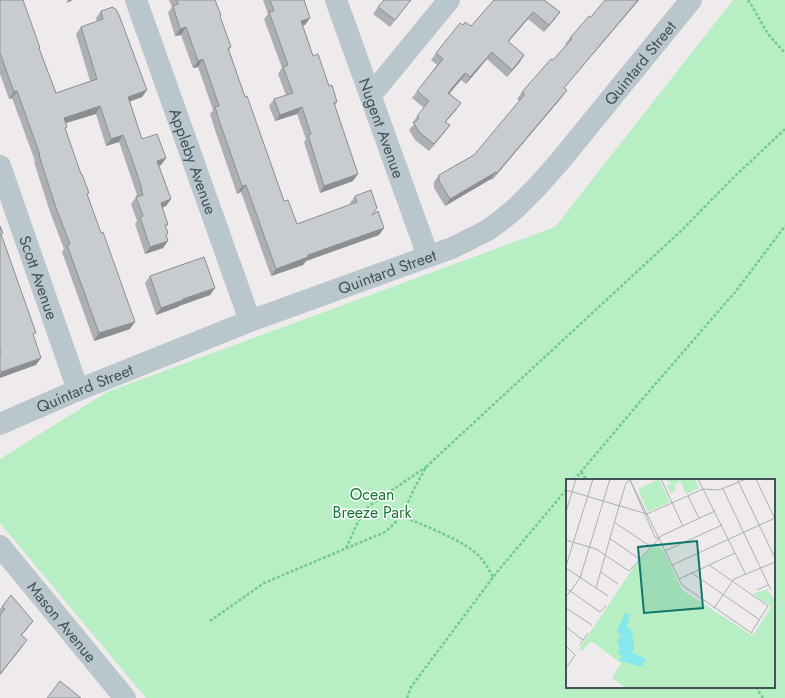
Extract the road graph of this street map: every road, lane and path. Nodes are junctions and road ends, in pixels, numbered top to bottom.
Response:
1 (136, 0) edge
2 (336, 0) edge
3 (449, 0) edge
4 (691, 0) edge
5 (748, 0) edge
6 (785, 53) edge
7 (371, 95) junction
8 (785, 129) edge
9 (0, 166) edge
10 (785, 226) edge
11 (428, 256) junction
12 (250, 322) junction
13 (78, 390) junction
14 (0, 424) edge
15 (426, 467) junction
16 (581, 472) junction
17 (575, 479) edge
18 (586, 479) edge
19 (566, 489) edge
20 (401, 516) junction
21 (346, 549) junction
22 (3, 556) edge
23 (493, 577) junction
24 (210, 621) dead end
25 (757, 688) edge
26 (125, 698) edge
27 (407, 698) edge
28 (763, 698) edge

1 - 12 street, Appleby Avenue
2 - 7 street, Nugent Avenue
3 - 7 street
4 - 11 street, Quintard Street
5 - 6 path
7 - 11 street, Nugent Avenue
8 - 15 path
9 - 13 street, Scott Avenue
10 - 16 path
11 - 12 street, Quintard Street
12 - 13 street, Quintard Street
13 - 14 street, Quintard Street
15 - 20 path
15 - 21 path
16 - 17 path
16 - 18 path
19 - 23 path
20 - 21 path
20 - 23 path
21 - 24 path
22 - 26 street, Mason Avenue
23 - 27 path
25 - 28 path

